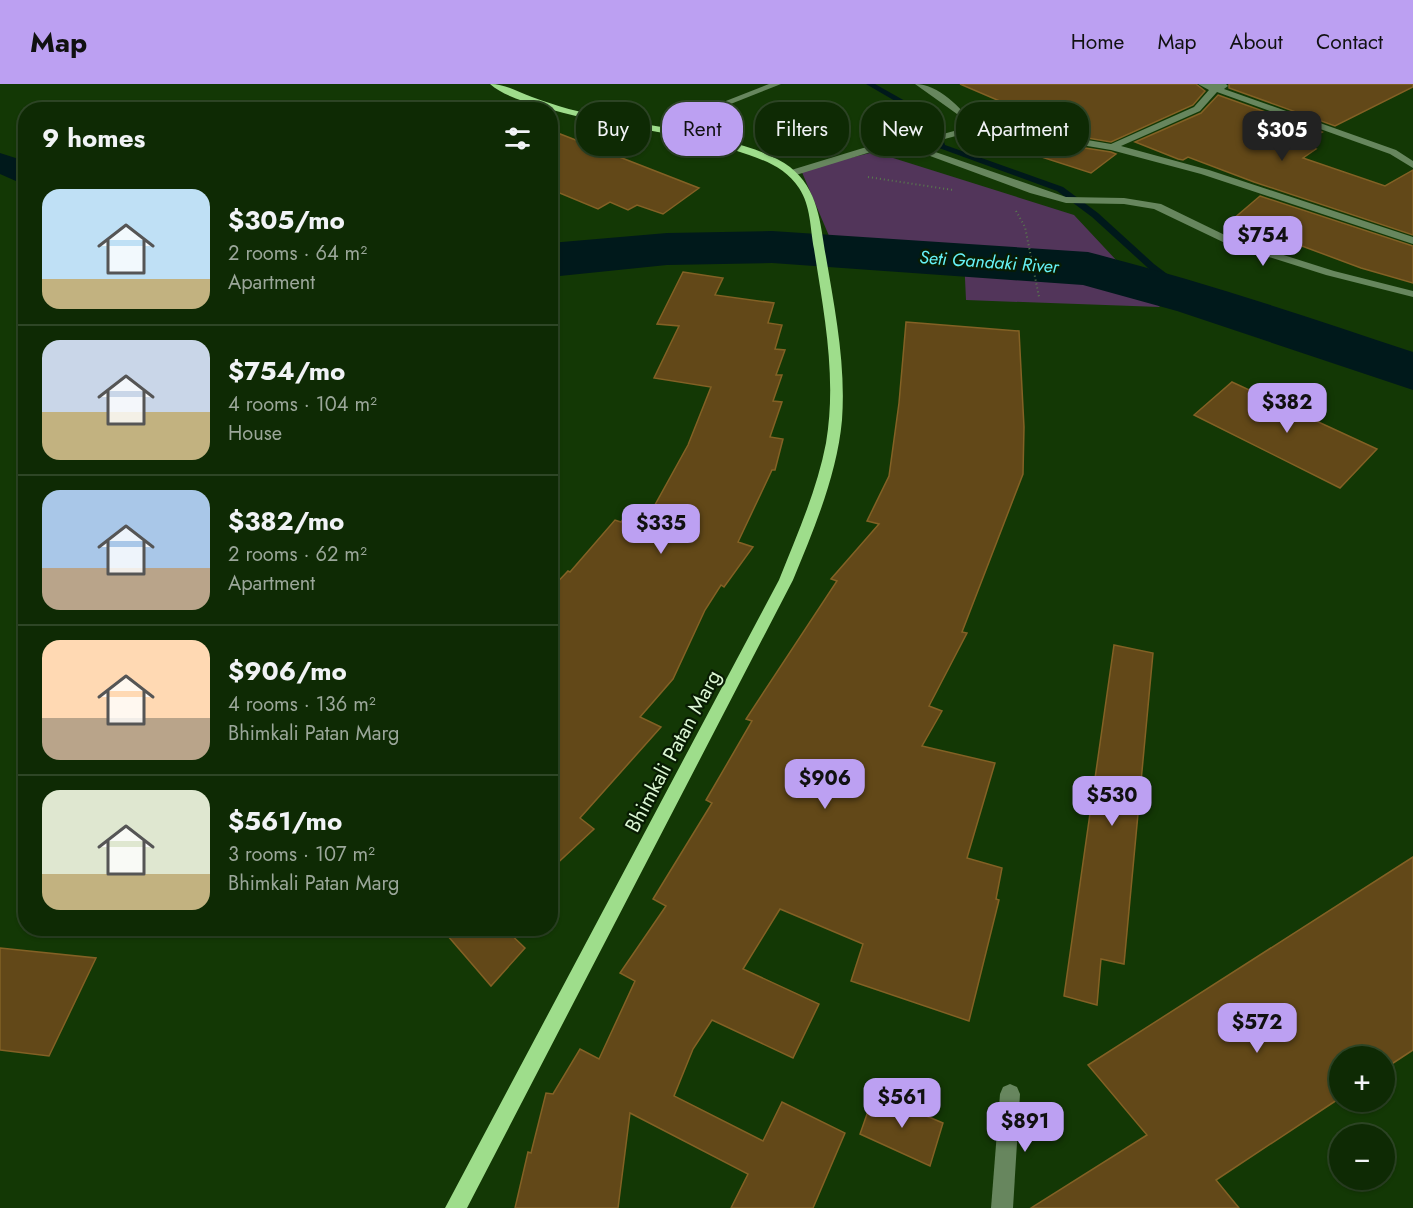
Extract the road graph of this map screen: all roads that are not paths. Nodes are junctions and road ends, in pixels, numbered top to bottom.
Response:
1 (494, 84) edge
2 (777, 84) edge
3 (919, 84) edge
4 (1202, 84) edge
5 (1226, 84) edge
6 (1215, 89) junction
7 (534, 102) edge
8 (558, 108) edge
9 (956, 109) edge
10 (657, 130) junction
11 (1089, 143) edge
12 (1112, 147) junction
13 (861, 152) edge
14 (940, 156) edge
15 (1413, 165) edge
16 (792, 173) junction
17 (1413, 241) edge
18 (1413, 294) edge
19 (1010, 1094) dead end
20 (456, 1208) edge
21 (1002, 1208) edge

1 - 7 main road
2 - 10 street
3 - 9 street
4 - 6 street
5 - 6 street
6 - 12 street
6 - 15 street
8 - 10 main road
10 - 16 main road
11 - 12 street
12 - 17 street
13 - 16 street
14 - 18 street
16 - 20 main road, Bhimkali Patan Marg
19 - 21 street

